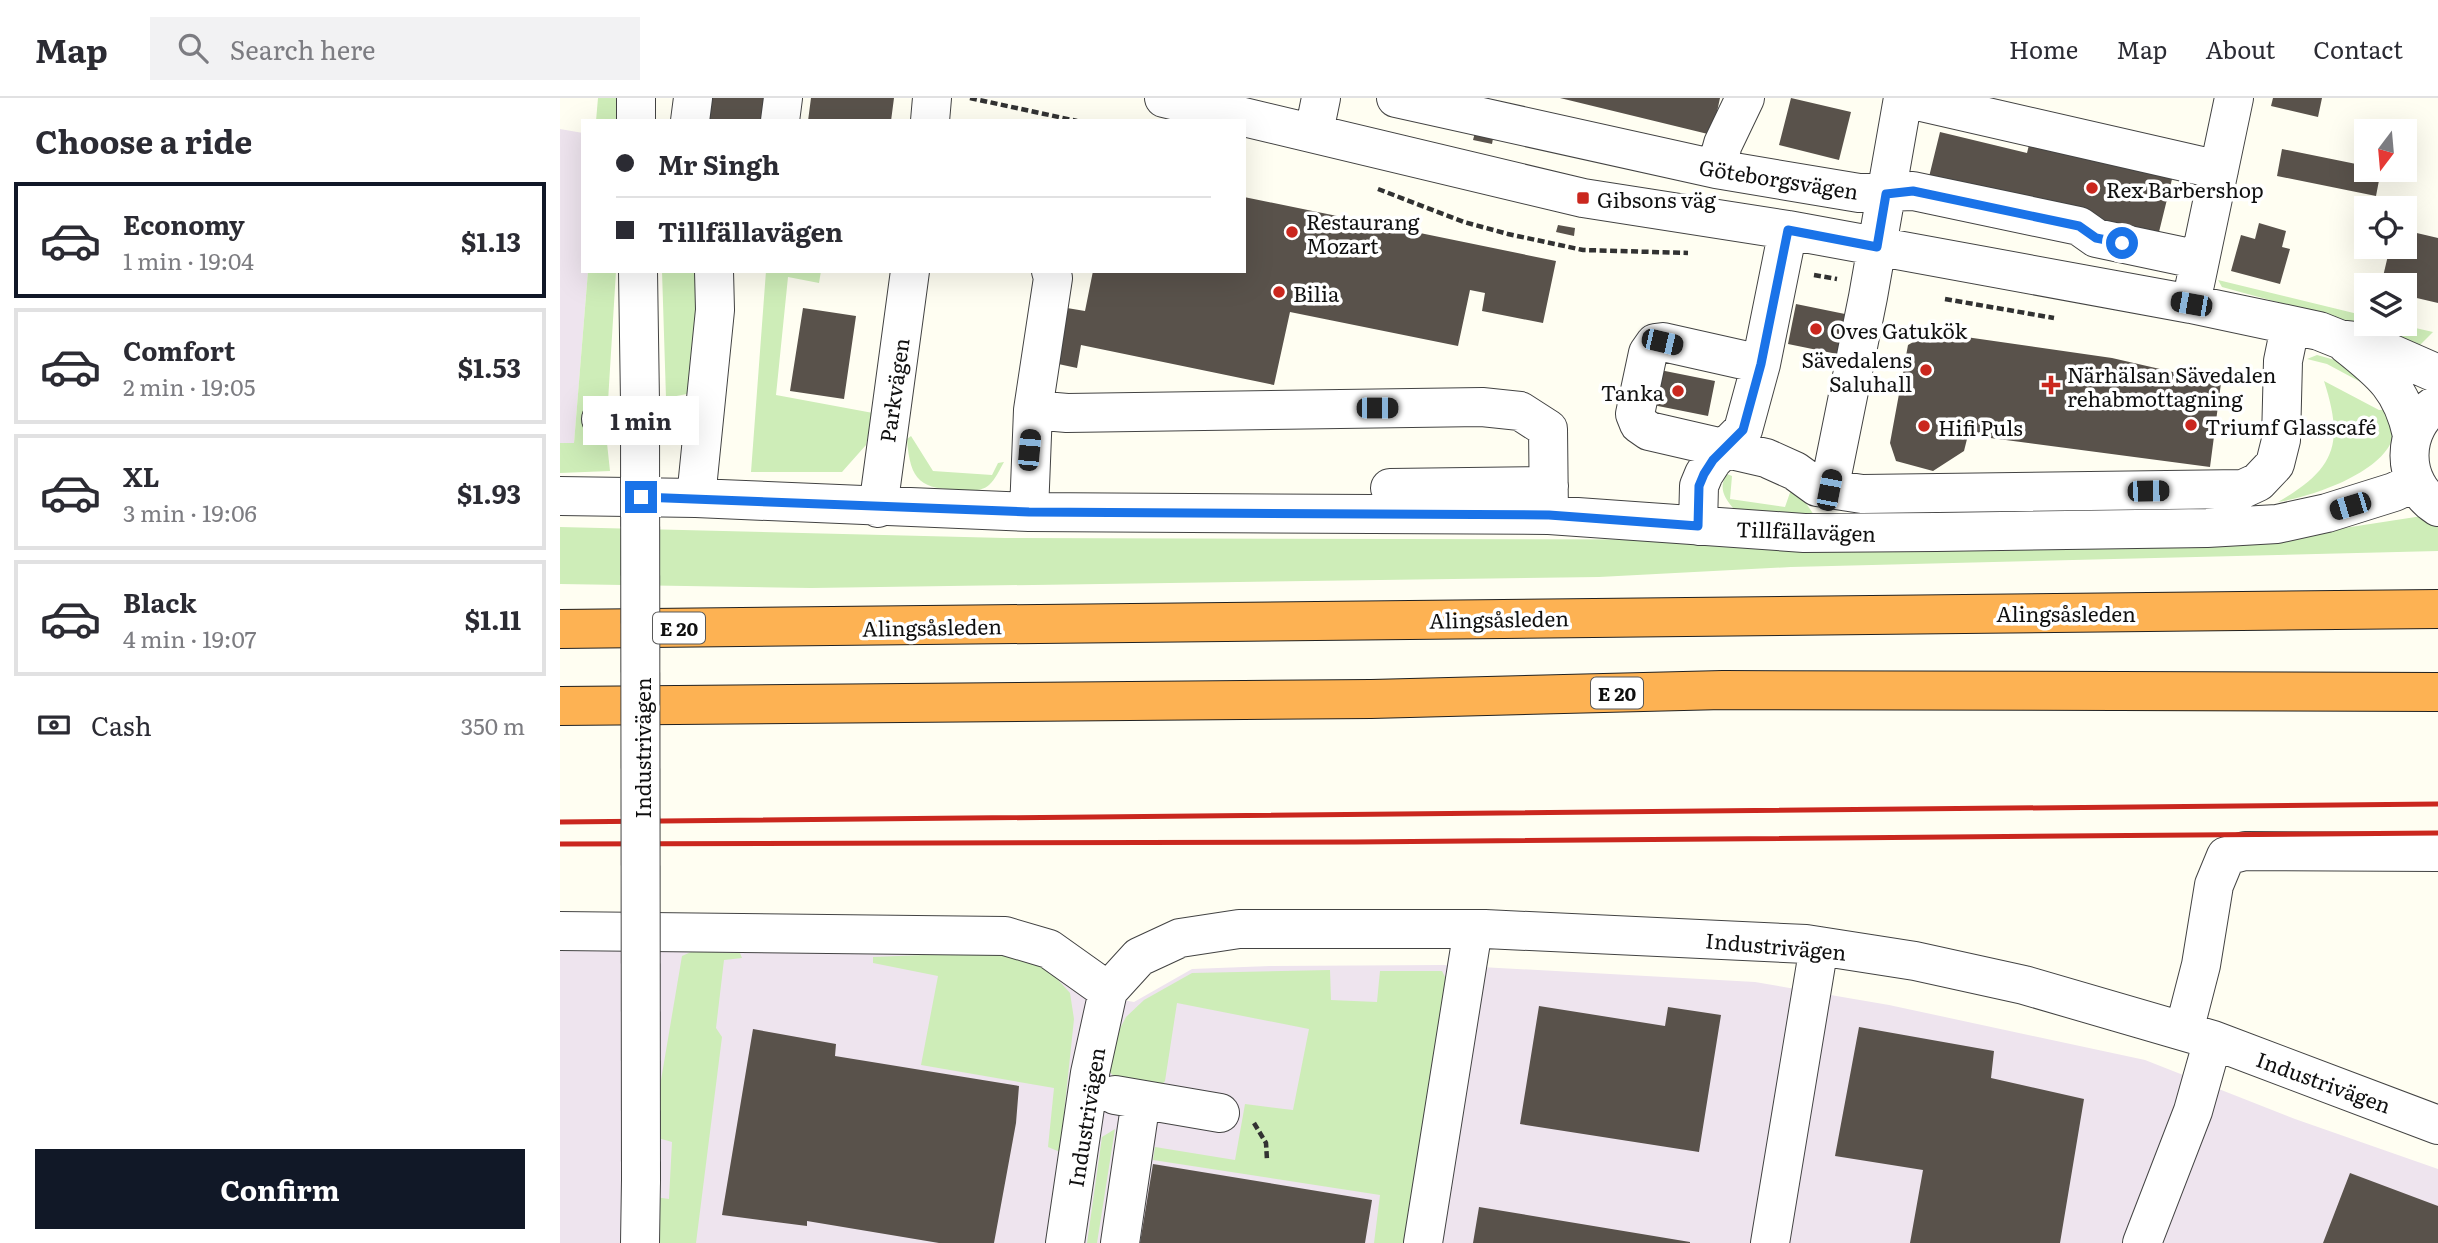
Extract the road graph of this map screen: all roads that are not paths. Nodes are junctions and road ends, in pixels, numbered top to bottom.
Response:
1 (636, 98) edge
2 (693, 98) edge
3 (783, 98) edge
4 (932, 98) edge
5 (1164, 98) edge
6 (1396, 98) edge
7 (1745, 98) edge
8 (1903, 98) edge
9 (2234, 98) edge
10 (1317, 115) edge
11 (636, 119) edge
12 (690, 119) edge
13 (780, 119) edge
14 (930, 119) edge
15 (1716, 169) junction
16 (2219, 170) junction
17 (1886, 194) junction
18 (1788, 230) junction
19 (1877, 247) junction
20 (2200, 260) junction
21 (638, 273) edge
22 (714, 273) edge
23 (910, 273) edge
24 (1051, 273) edge
25 (2191, 304) junction
26 (2290, 327) junction
27 (2339, 339) junction
28 (1761, 364) junction
29 (2438, 374) edge
30 (2438, 403) edge
31 (1033, 410) junction
32 (601, 419) dead end
33 (702, 420) junction
34 (2412, 435) junction
35 (1727, 447) junction
36 (1829, 490) junction
37 (2427, 495) edge
38 (560, 496) edge
39 (696, 498) junction
40 (1549, 500) junction
41 (1029, 502) junction
42 (878, 508) junction
43 (1698, 526) junction
44 (2438, 608) edge
45 (560, 629) edge
46 (2438, 692) edge
47 (560, 706) edge
48 (2438, 852) edge
49 (1473, 929) junction
50 (560, 931) edge
51 (1819, 946) junction
52 (1108, 991) junction
53 (2198, 1036) junction
54 (1088, 1090) junction
55 (1141, 1100) junction
56 (1220, 1113) dead end
57 (2438, 1125) edge
58 (640, 1243) edge
59 (1065, 1243) edge
60 (1120, 1243) edge
61 (1423, 1243) edge
62 (1770, 1243) edge
63 (2142, 1243) edge

1 - 11 street
2 - 12 street
3 - 13 street
4 - 14 street
5 - 10 street
6 - 15 street, Göteborgsvägen
7 - 15 street
8 - 16 street
8 - 17 street
9 - 16 street
10 - 18 street
15 - 17 street, Göteborgsvägen
16 - 20 street
17 - 19 street
17 - 20 street, Göteborgsvägen
18 - 19 street
18 - 28 street
19 - 25 street
19 - 36 street
20 - 25 street
21 - 58 street, Industrivägen, bridge
22 - 33 street
23 - 42 street, Parkvägen
24 - 31 street
25 - 26 street
26 - 27 street
26 - 36 street
27 - 29 street
27 - 34 street
28 - 35 street
28 - 35 street
30 - 34 street
31 - 40 street
31 - 41 street
32 - 33 street
33 - 39 street
34 - 37 street
35 - 36 street
35 - 43 street
37 - 43 street, Tillfällavägen
38 - 39 street, Tillfällavägen
39 - 42 street, Tillfällavägen
40 - 41 street, Tillfällavägen
40 - 43 street, Tillfällavägen
41 - 42 street, Tillfällavägen
44 - 45 highway, Alingsåsleden / E 20
46 - 47 highway, E 20
48 - 53 street
49 - 51 street, Industrivägen
49 - 52 street, Industrivägen
49 - 61 street
50 - 52 street
51 - 53 street, Industrivägen
51 - 62 street
52 - 54 street, Industrivägen
53 - 57 street, Industrivägen
53 - 63 street
54 - 55 street
54 - 59 street, Industrivägen
55 - 56 street
55 - 60 street

